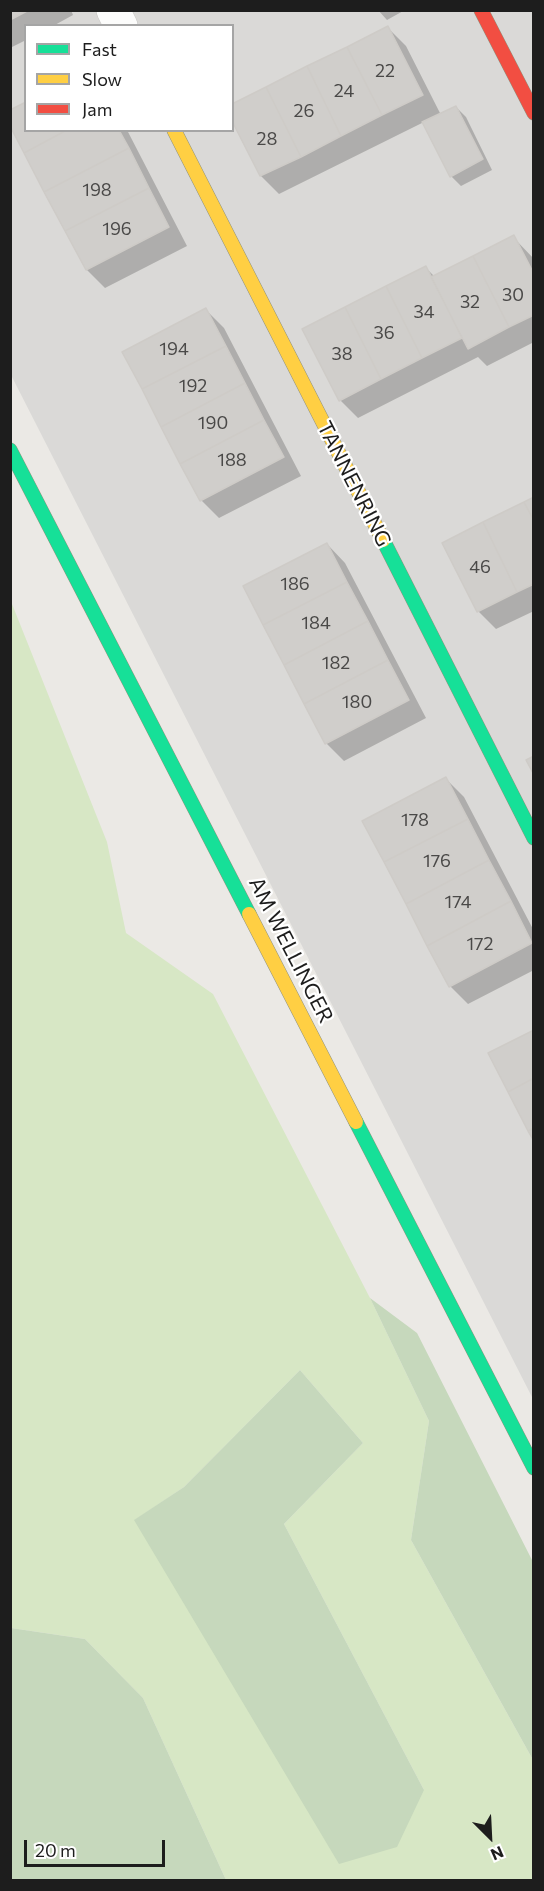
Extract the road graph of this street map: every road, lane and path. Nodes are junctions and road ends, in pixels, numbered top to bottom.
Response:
1 (113, 10) edge
2 (481, 10) edge
3 (120, 24) edge
4 (534, 113) edge
5 (175, 132) edge
6 (10, 450) edge
7 (534, 838) edge
8 (534, 1468) edge

1 - 3 street
2 - 4 main road
5 - 7 main road, TANNENRING
6 - 8 main road, AM WELLINGER

